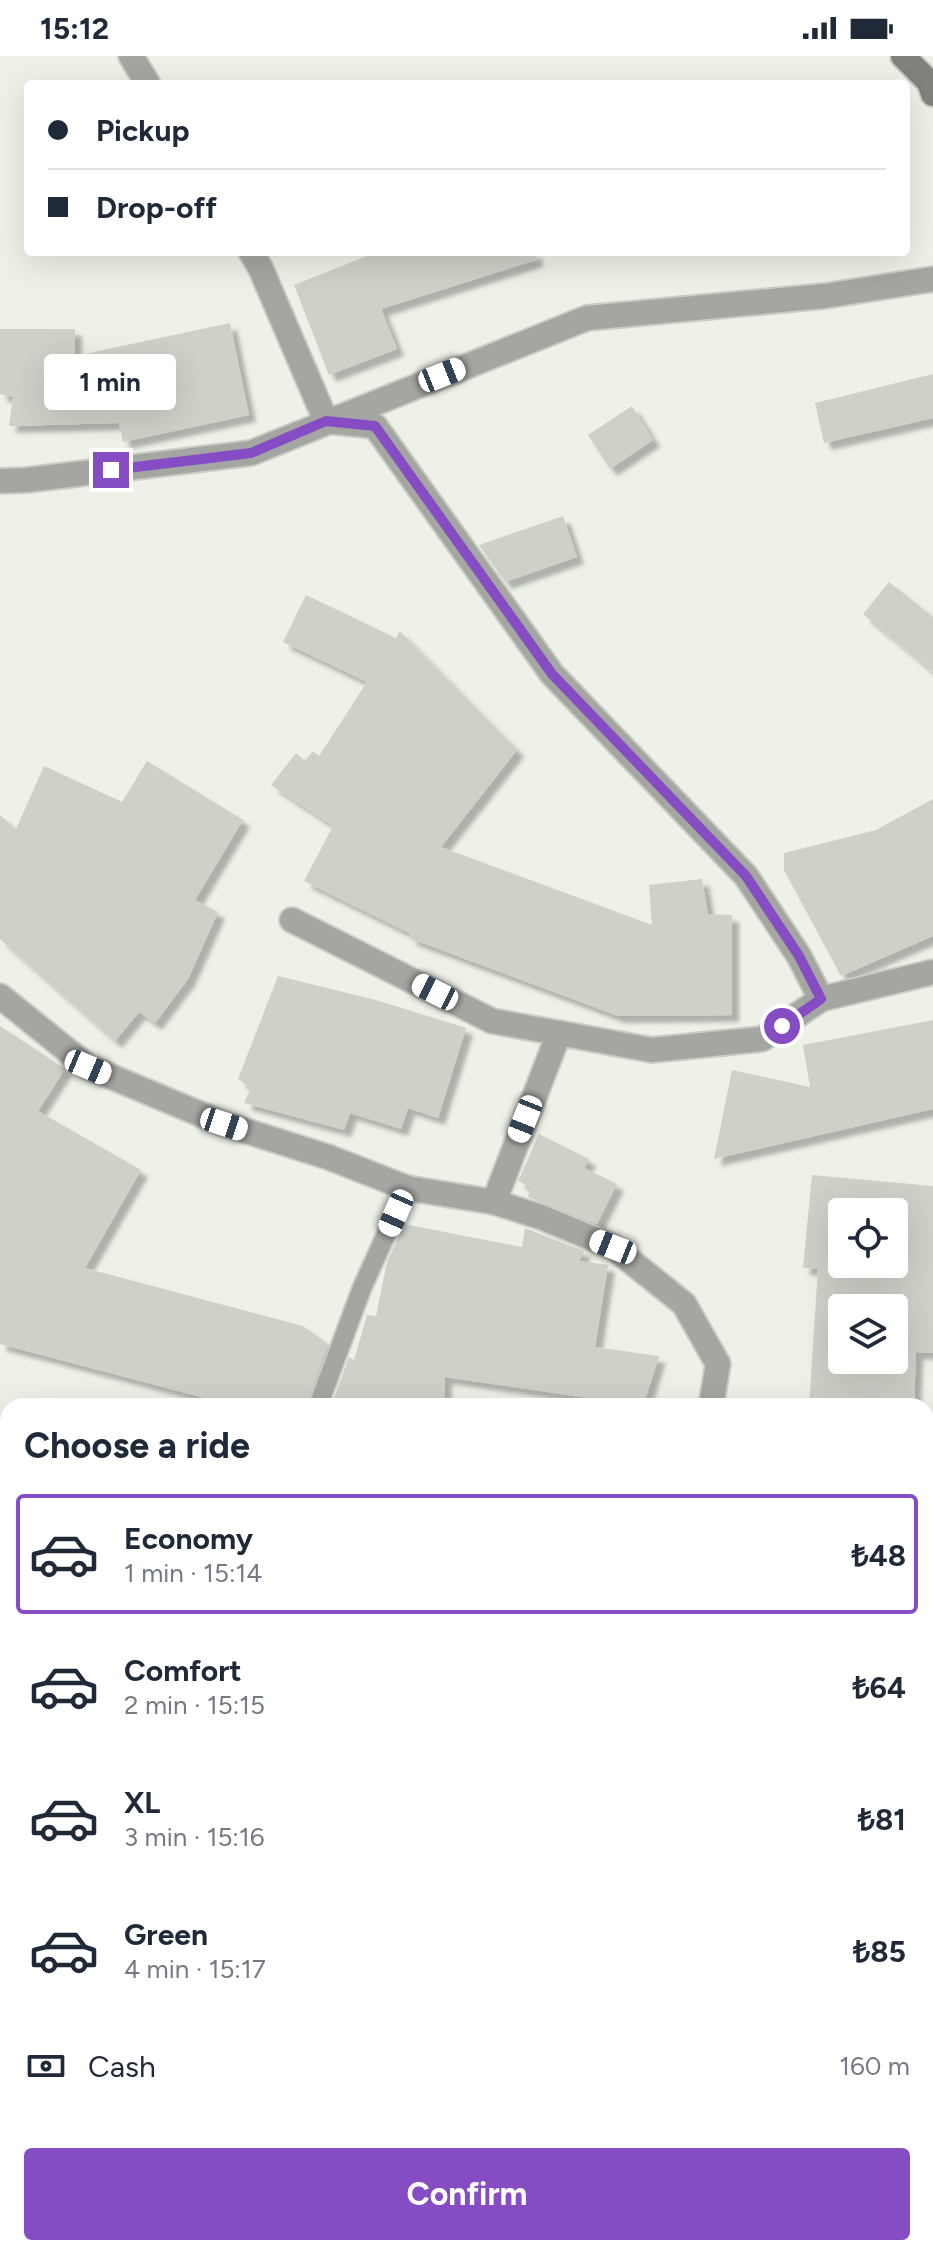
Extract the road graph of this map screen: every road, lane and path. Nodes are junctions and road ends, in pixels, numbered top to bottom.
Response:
1 (131, 56) edge
2 (903, 56) edge
3 (146, 80) edge
4 (933, 94) edge
5 (253, 256) edge
6 (933, 279) edge
7 (326, 421) junction
8 (0, 481) edge
9 (292, 920) dead end
10 (933, 972) edge
11 (0, 996) edge
12 (821, 999) junction
13 (559, 1033) junction
14 (407, 1188) junction
15 (494, 1202) junction
16 (321, 1398) edge
17 (712, 1398) edge

1 - 3 street
2 - 4 street
5 - 7 street
6 - 7 street
7 - 8 street
7 - 12 street
9 - 13 street
10 - 12 street
11 - 14 street
12 - 13 street
13 - 15 street
14 - 15 street
14 - 16 lane
15 - 17 street

